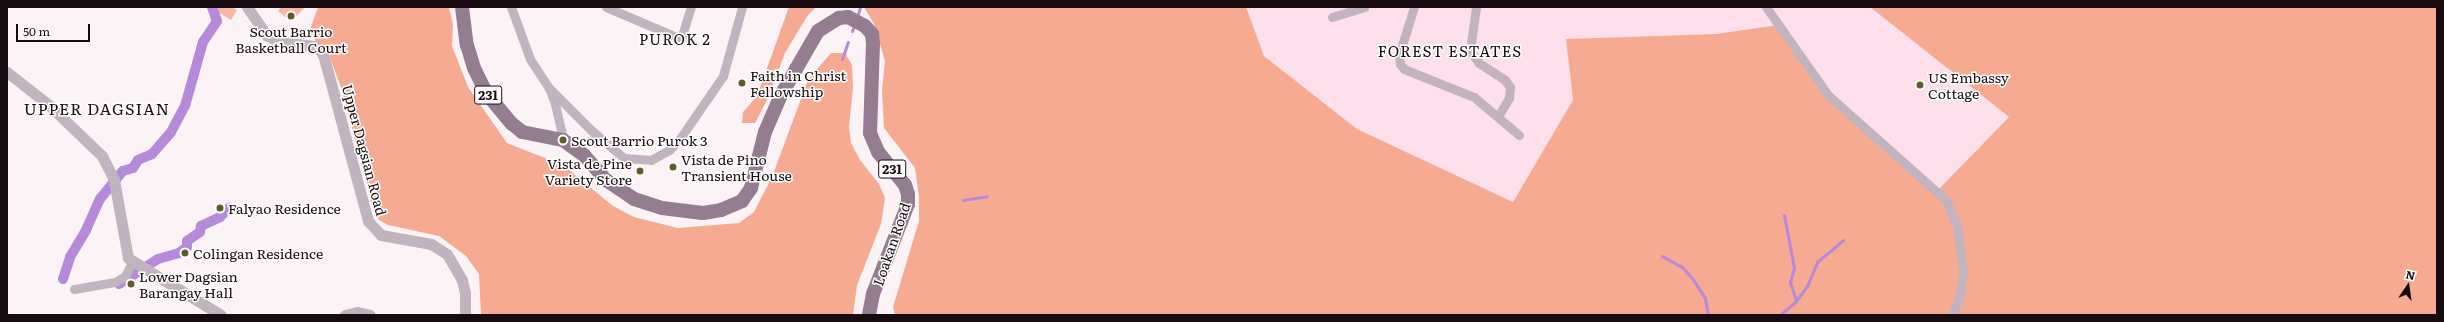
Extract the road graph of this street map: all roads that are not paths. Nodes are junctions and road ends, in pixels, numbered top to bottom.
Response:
1 (247, 7) edge
2 (462, 7) edge
3 (511, 7) edge
4 (606, 7) edge
5 (691, 7) edge
6 (742, 7) edge
7 (1364, 7) edge
8 (1414, 7) edge
9 (1476, 7) edge
10 (1766, 7) edge
11 (1332, 17) dead end
12 (7, 72) edge
13 (549, 88) junction
14 (1498, 116) junction
15 (1519, 136) dead end
16 (563, 140) junction
17 (132, 262) junction
18 (74, 289) dead end
19 (207, 312) edge
20 (221, 315) edge
21 (345, 315) edge
22 (370, 315) edge
23 (465, 315) edge
24 (869, 315) edge
25 (1952, 315) edge

1 - 23 street, Upper Dagsian Road
2 - 16 main road, Loakan Road / 231
3 - 13 street
4 - 5 street
6 - 13 street
7 - 11 street
8 - 14 street
9 - 14 street
10 - 25 street
12 - 17 street
13 - 16 street
14 - 15 street
16 - 24 main road, Loakan Road / 231
17 - 18 street
17 - 19 street
19 - 20 street
21 - 22 street

